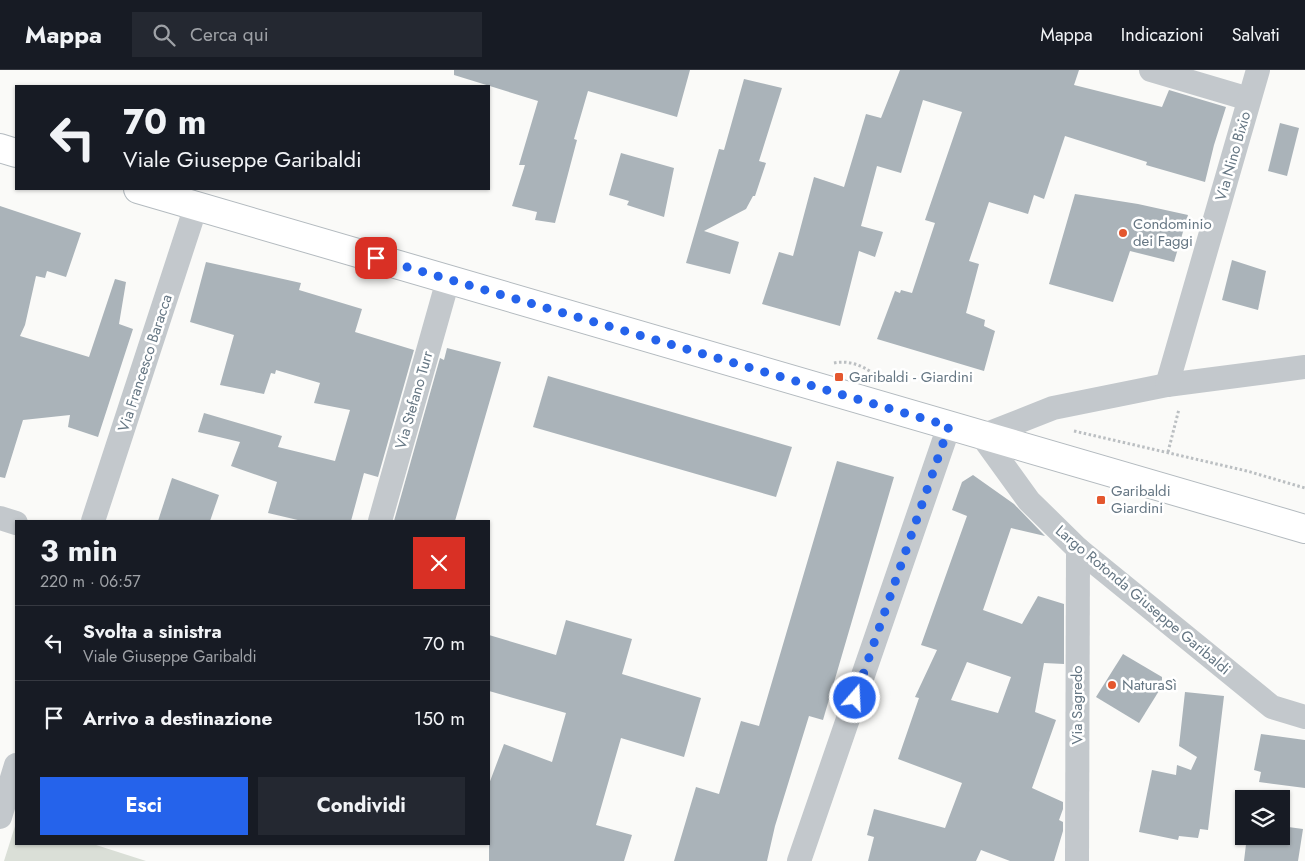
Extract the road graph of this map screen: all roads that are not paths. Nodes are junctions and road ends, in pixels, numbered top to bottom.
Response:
1 (1151, 70) edge
2 (1258, 70) edge
3 (1249, 100) junction
4 (0, 148) edge
5 (15, 153) edge
6 (141, 190) edge
7 (196, 206) junction
8 (448, 280) junction
9 (1305, 366) edge
10 (1167, 385) junction
11 (949, 426) junction
12 (982, 436) junction
13 (0, 518) edge
14 (93, 520) edge
15 (380, 520) edge
16 (15, 523) edge
17 (1305, 529) edge
18 (1078, 549) junction
19 (1305, 718) edge
20 (15, 768) edge
21 (0, 817) edge
22 (799, 861) edge
23 (1077, 861) edge

1 - 3 street
2 - 3 street, Via Nino Bixio
3 - 10 street, Via Nino Bixio
4 - 5 street
6 - 7 street
7 - 8 street
7 - 14 street, Via Francesco Baracca
8 - 11 street
8 - 15 street, Via Stefano Turr
9 - 10 street
10 - 12 street
11 - 12 street
11 - 22 street
12 - 17 street
12 - 18 street, Largo Rotonda Giuseppe Garibaldi
13 - 16 street
18 - 19 street, Largo Rotonda Giuseppe Garibaldi
18 - 23 street, Via Sagredo
20 - 21 street

